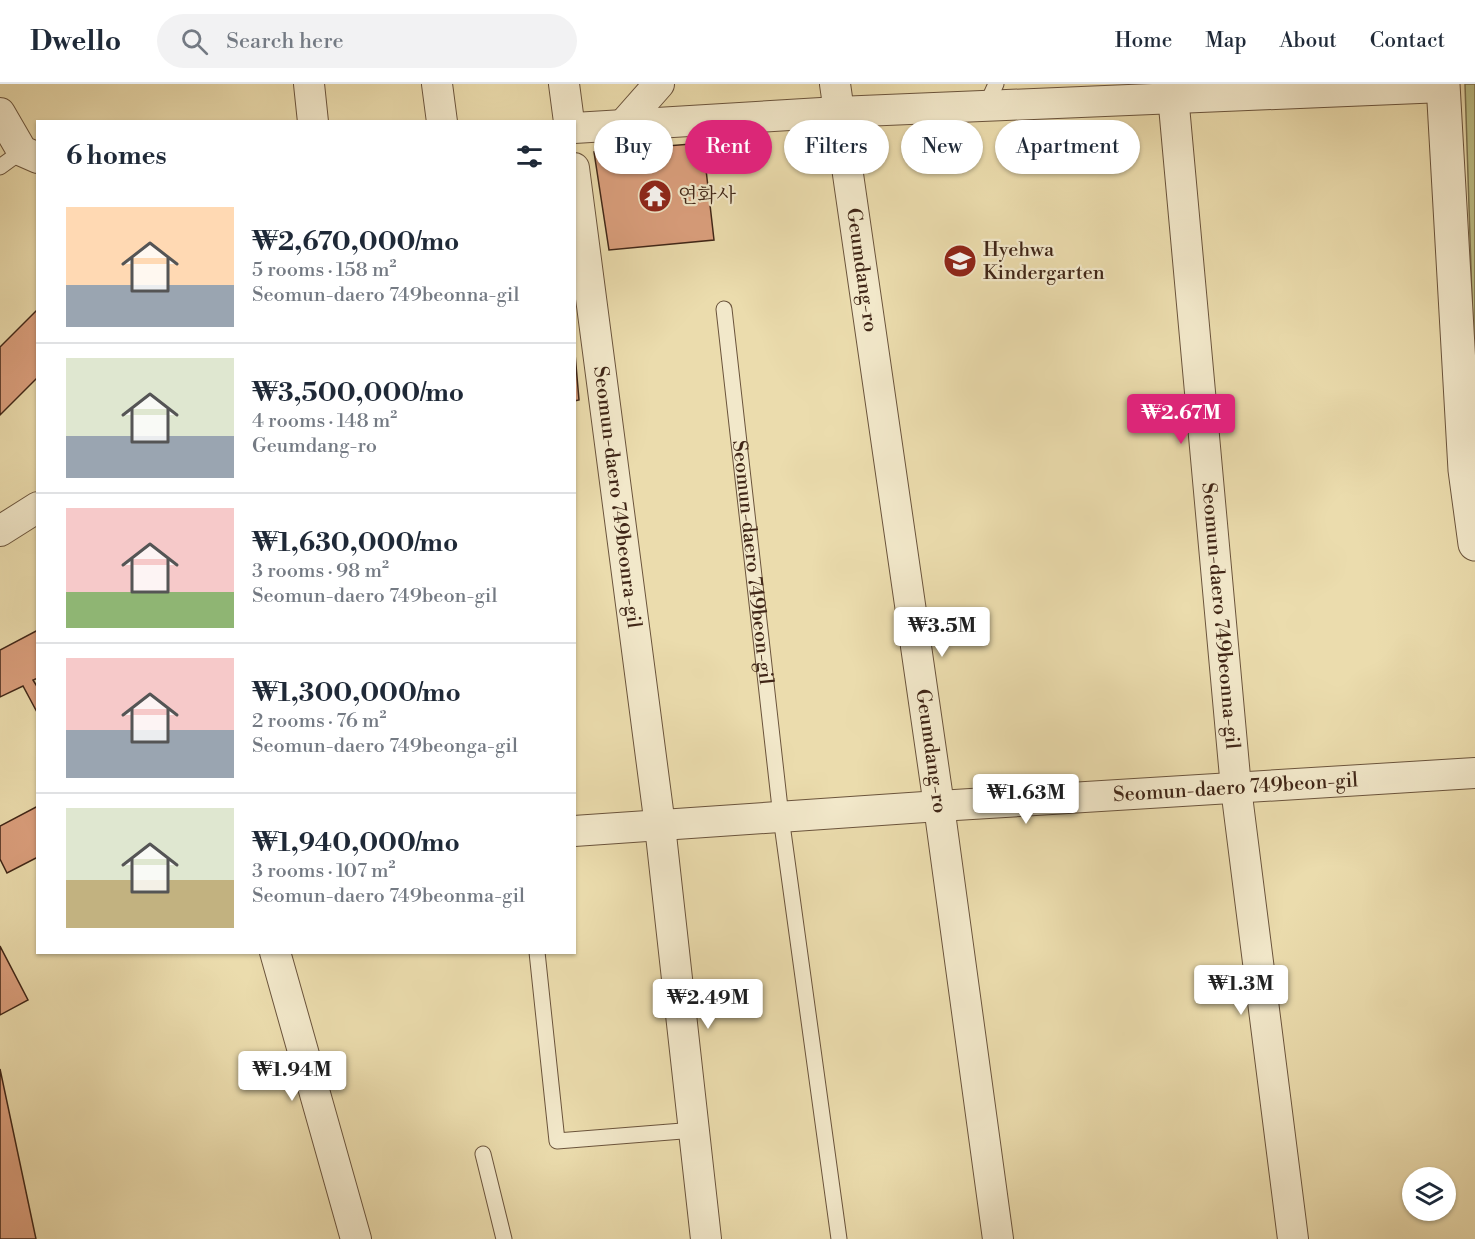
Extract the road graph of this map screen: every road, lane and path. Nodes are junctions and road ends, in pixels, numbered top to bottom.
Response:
1 (309, 84) edge
2 (437, 84) edge
3 (564, 84) edge
4 (659, 84) edge
5 (1443, 86) edge
6 (1173, 91) edge
7 (991, 95) edge
8 (837, 98) edge
9 (0, 113) edge
10 (313, 120) edge
11 (442, 120) edge
12 (569, 120) edge
13 (627, 120) edge
14 (668, 120) edge
15 (594, 127) edge
16 (576, 128) edge
17 (20, 159) edge
18 (576, 183) edge
19 (724, 309) dead end
20 (36, 508) edge
21 (0, 531) edge
22 (1475, 544) edge
23 (1475, 773) edge
24 (1236, 788) junction
25 (939, 806) junction
26 (781, 817) junction
27 (660, 826) junction
28 (576, 831) edge
29 (276, 954) edge
30 (537, 954) edge
31 (695, 1130) junction
32 (483, 1154) dead end
33 (356, 1239) edge
34 (504, 1239) edge
35 (706, 1239) edge
36 (839, 1239) edge
37 (998, 1239) edge
38 (1293, 1239) edge

1 - 10 street
2 - 11 street
3 - 12 street
4 - 13 street
5 - 6 street
5 - 22 street
6 - 7 street
6 - 24 street, Seomun-daero 749beonna-gil
7 - 8 street
8 - 14 street
8 - 25 street, Geumdang-ro
9 - 17 street
15 - 16 street
18 - 27 street, Seomun-daero 749beonra-gil
19 - 26 lane, Seomun-daero 749beon-gil
20 - 21 street
23 - 24 street, Seomun-daero 749beon-gil
24 - 25 street, Seomun-daero 749beon-gil
24 - 38 street, Seomun-daero 749beonna-gil
25 - 26 street, Seomun-daero 749beon-gil
25 - 37 street, Geumdang-ro
26 - 27 street, Seomun-daero 749beon-gil
26 - 36 lane, Seomun-daero 749beon-gil
27 - 28 street, Seomun-daero 749beon-gil
27 - 31 street, Seomun-daero 749beonra-gil
29 - 33 street
30 - 31 lane
31 - 35 street, Seomun-daero 749beonra-gil
32 - 34 lane

